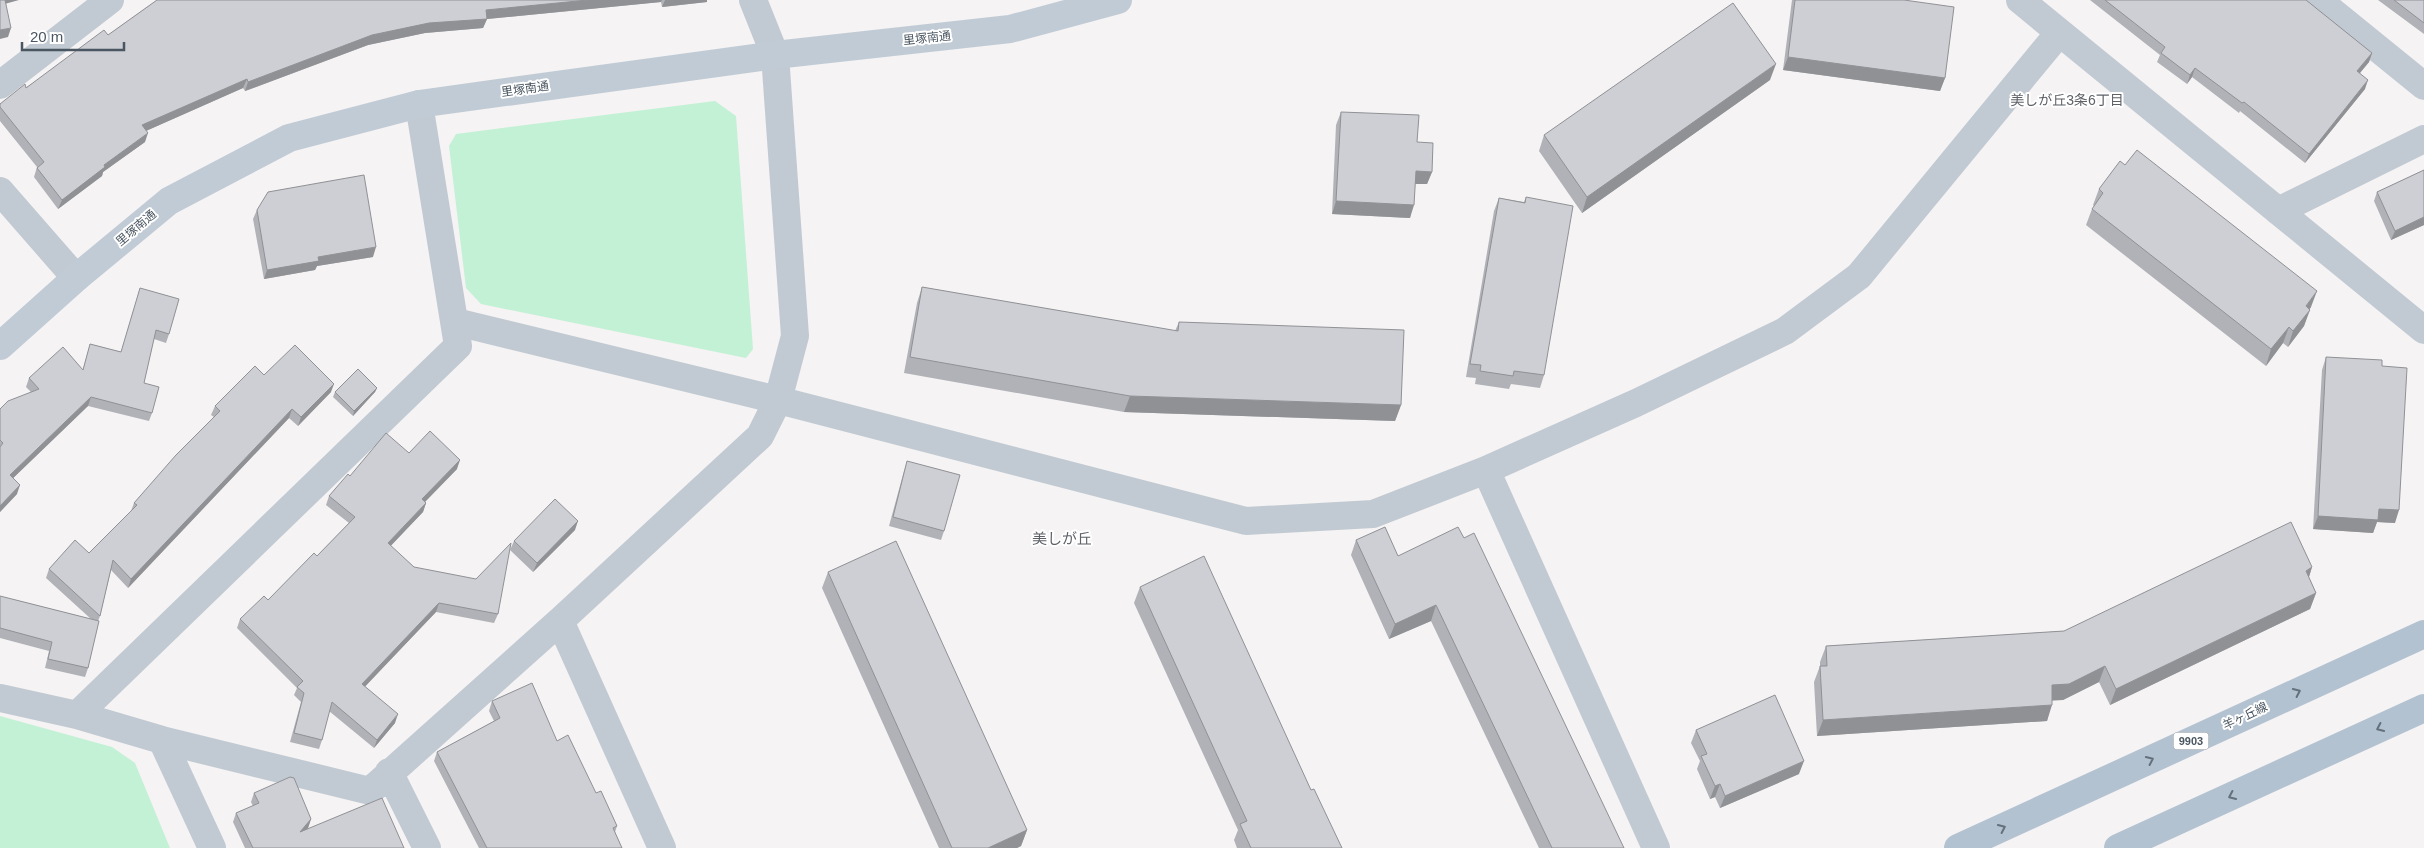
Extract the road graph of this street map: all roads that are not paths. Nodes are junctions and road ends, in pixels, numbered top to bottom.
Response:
1 (753, 0) edge
2 (1118, 0) edge
3 (2020, 0) edge
4 (2318, 0) edge
5 (106, 1) edge
6 (2059, 33) junction
7 (775, 55) junction
8 (0, 84) edge
9 (2424, 86) edge
10 (418, 104) junction
11 (2424, 139) edge
12 (0, 191) edge
13 (2278, 212) junction
14 (76, 278) junction
15 (456, 322) junction
16 (2424, 330) edge
17 (0, 346) edge
18 (778, 400) junction
19 (1486, 470) junction
20 (560, 621) junction
21 (2424, 634) edge
22 (0, 698) edge
23 (2424, 708) edge
24 (77, 715) junction
25 (162, 740) junction
26 (389, 772) junction
27 (212, 848) edge
28 (427, 848) edge
29 (662, 848) edge
30 (1656, 848) edge
31 (1958, 848) edge
32 (2118, 848) edge

1 - 7 street
2 - 7 street, 里塚南通
3 - 6 street
4 - 9 street
5 - 8 street
6 - 13 street
6 - 19 street
7 - 10 street, 里塚南通
7 - 18 street
10 - 14 street, 里塚南通
10 - 15 street
11 - 13 street
12 - 14 street
13 - 16 street
14 - 17 street, 里塚南通
15 - 18 street
15 - 24 street
18 - 19 street
18 - 20 street
19 - 30 street
20 - 26 street
20 - 29 street
31 -> 21 main road, 羊ヶ丘線 / 9903
22 - 24 street
23 -> 32 main road
24 - 25 street
25 - 26 street
25 - 27 street
26 - 28 street

